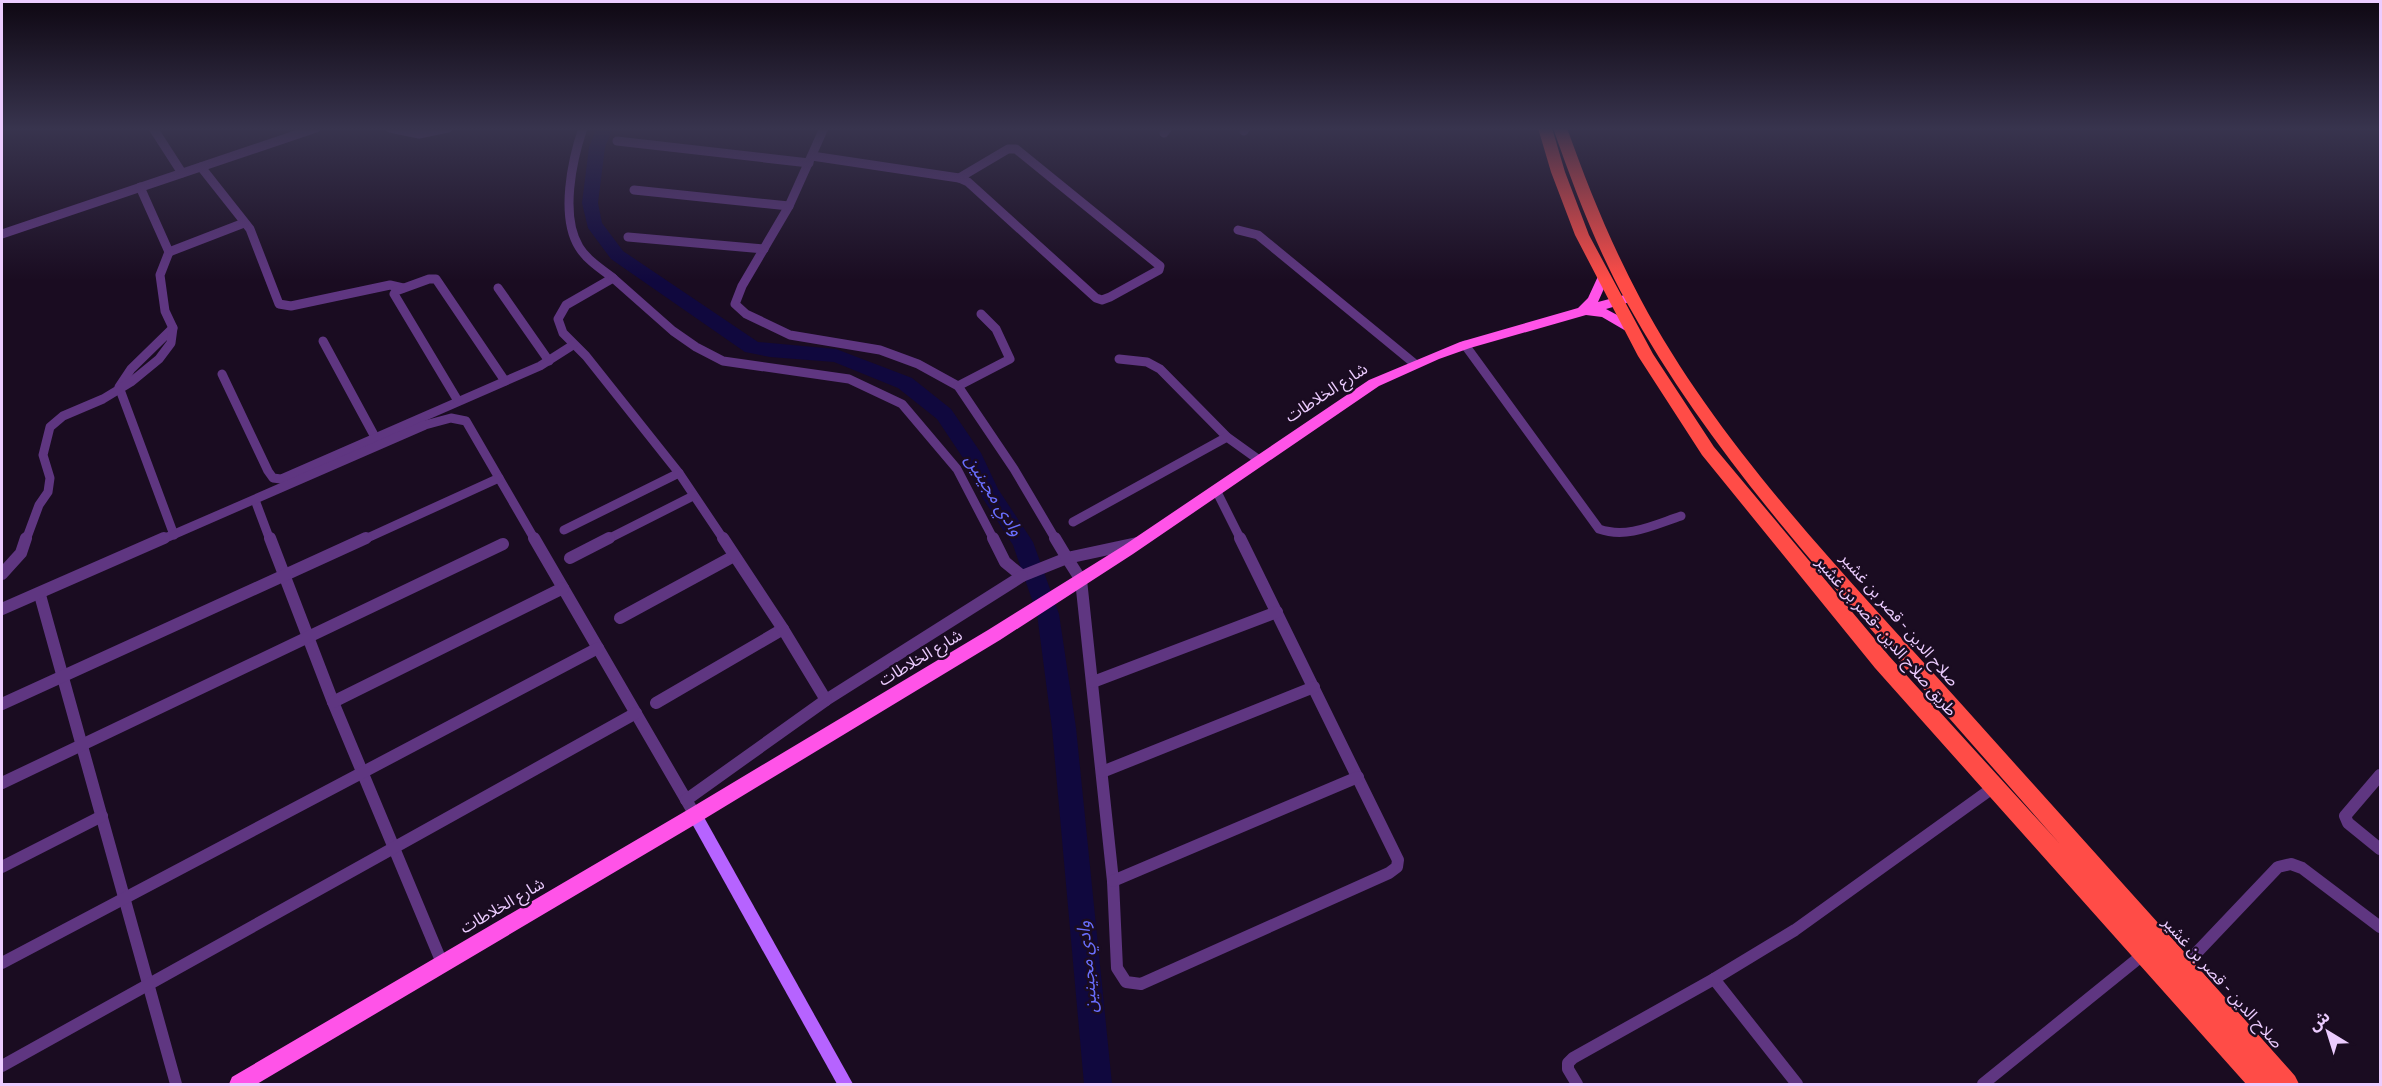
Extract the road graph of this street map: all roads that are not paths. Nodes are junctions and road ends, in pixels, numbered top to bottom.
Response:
1 (166, 179) edge
2 (210, 179) edge
3 (572, 179) edge
4 (801, 179) edge
5 (959, 179) edge
6 (1054, 179) edge
7 (1561, 179) edge
8 (1575, 179) edge
9 (140, 188) junction
10 (634, 190) dead end
11 (789, 206) junction
12 (244, 223) junction
13 (1238, 230) dead end
14 (2, 234) edge
15 (1591, 235) junction
16 (628, 237) dead end
17 (764, 249) junction
18 (169, 252) junction
19 (1604, 275) junction
20 (613, 278) junction
21 (404, 288) junction
22 (498, 288) dead end
23 (1624, 299) junction
24 (1583, 310) junction
25 (981, 314) dead end
26 (1631, 328) junction
27 (323, 341) dead end
28 (573, 345) junction
29 (1465, 345) junction
30 (1119, 359) dead end
31 (549, 361) junction
32 (1415, 364) junction
33 (222, 374) dead end
34 (506, 381) junction
35 (957, 386) junction
36 (119, 390) junction
37 (458, 401) junction
38 (375, 437) junction
39 (1227, 437) junction
40 (1259, 460) junction
41 (679, 473) junction
42 (499, 478) junction
43 (1216, 490) junction
44 (693, 496) junction
45 (255, 500) junction
46 (1681, 516) dead end
47 (1073, 522) dead end
48 (564, 530) dead end
49 (174, 535) junction
50 (1140, 542) junction
51 (503, 544) dead end
52 (734, 556) junction
53 (570, 558) dead end
54 (1067, 558) junction
55 (2, 574) edge
56 (286, 574) junction
57 (1022, 576) junction
58 (1081, 580) junction
59 (563, 588) junction
60 (40, 595) junction
61 (2, 609) edge
62 (1277, 612) junction
63 (620, 618) dead end
64 (783, 629) junction
65 (308, 637) junction
66 (598, 648) junction
67 (64, 675) junction
68 (1093, 682) junction
69 (1314, 687) junction
70 (826, 700) junction
71 (333, 702) junction
72 (656, 703) dead end
73 (2, 704) edge
74 (636, 713) junction
75 (83, 744) junction
76 (362, 772) junction
77 (1102, 772) junction
78 (2380, 775) edge
79 (1358, 777) junction
80 (2, 783) edge
81 (1994, 787) junction
82 (691, 807) junction
83 (102, 816) junction
84 (395, 847) junction
85 (2380, 849) edge
86 (2, 867) edge
87 (2085, 872) junction
88 (1113, 881) junction
89 (125, 897) junction
90 (2380, 927) edge
91 (2145, 953) junction
92 (2, 963) edge
93 (442, 963) junction
94 (2183, 967) junction
95 (1714, 979) junction
96 (149, 984) junction
97 (2, 1066) edge
98 (176, 1084) edge
99 (239, 1084) edge
100 (845, 1084) edge
101 (1577, 1084) edge
102 (1797, 1084) edge
103 (1983, 1084) edge
104 (2262, 1084) edge
105 (2287, 1084) edge

1 - 9 street
2 - 12 street
3 - 20 street
4 - 11 street
5 - 6 street
7 - 15 highway, طريق صلاح الدين -قصر بن غشير
8 - 15 highway, صلاح الدين - قصر بن غشير
9 - 14 street
9 - 18 street
10 - 11 street
11 - 17 street
12 - 18 street
12 - 21 street
13 - 32 street
15 - 19 highway, طريق صلاح الدين -قصر بن غشير
15 - 23 highway, صلاح الدين - قصر بن غشير
16 - 17 street
17 - 35 street
18 - 36 street
19 - 23 highway, طريق صلاح الدين -قصر بن غشير
19 - 24 main road
20 - 28 street
20 - 57 street
21 - 34 street
21 - 37 street
22 - 31 street
23 - 24 main road, شارع الخلاطات
23 - 26 highway, طريق صلاح الدين -قصر بن غشير
23 - 87 highway, صلاح الدين - قصر بن غشير
24 - 26 main road
24 - 29 main road, شارع الخلاطات
25 - 35 street
26 - 81 highway, طريق صلاح الدين -قصر بن غشير
27 - 38 street
28 - 31 street
28 - 41 street
29 - 32 main road, شارع الخلاطات
29 - 46 street
30 - 39 street
31 - 34 street
32 - 40 main road, شارع الخلاطات
33 - 38 street
34 - 37 street
35 - 54 street
36 - 49 street
36 - 55 street
37 - 38 street
39 - 40 street
39 - 47 street
40 - 43 main road, شارع الخلاطات
41 - 44 street
41 - 48 street
42 - 45 street
42 - 56 street
42 - 59 street
43 - 50 main road, شارع الخلاطات
43 - 62 street
44 - 52 street
44 - 53 street
45 - 49 street
45 - 56 street
49 - 60 street
50 - 54 street
50 - 58 main road, شارع الخلاطات
51 - 65 street
52 - 63 street
52 - 64 street
54 - 57 street
54 - 58 street
56 - 65 street
56 - 67 street
57 - 70 street
58 - 68 street
58 - 82 main road, شارع الخلاطات
59 - 66 street
59 - 71 street
60 - 61 street
60 - 67 street
62 - 68 street
62 - 69 street
64 - 70 street
64 - 72 street
65 - 71 street
65 - 75 street
66 - 74 street
66 - 76 street
67 - 73 street
67 - 75 street
68 - 77 street
69 - 77 street
69 - 79 street
70 - 82 street
71 - 76 street
74 - 82 street
74 - 84 street
75 - 80 street
75 - 83 street
76 - 84 street
76 - 89 street
77 - 88 street
78 - 85 street
79 - 88 street
79 - 88 street
81 - 87 highway, طريق صلاح الدين -قصر بن غشير
81 - 95 street
82 - 93 main road, شارع الخلاطات
82 - 100 street
83 - 86 street
83 - 89 street
84 - 93 street
84 - 96 street
87 - 91 highway, طريق صلاح الدين -قصر بن غشير
87 - 94 highway, صلاح الدين - قصر بن غشير
89 - 92 street
89 - 96 street
90 - 94 street
91 - 103 street
91 - 104 highway, طريق صلاح الدين -قصر بن غشير
93 - 99 main road, شارع الخلاطات
94 - 105 highway, صلاح الدين - قصر بن غشير
95 - 101 street
95 - 102 street
96 - 97 street
96 - 98 street

